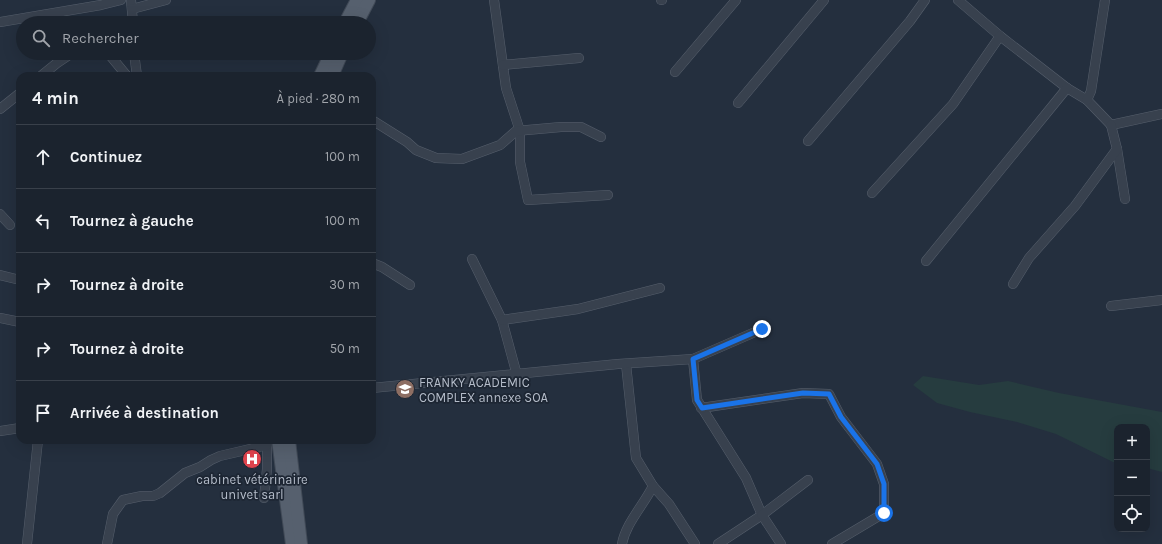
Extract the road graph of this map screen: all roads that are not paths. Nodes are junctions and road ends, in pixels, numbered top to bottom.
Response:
1 (121, 0) edge
2 (166, 0) edge
3 (357, 0) edge
4 (369, 0) edge
5 (494, 0) edge
6 (736, 0) edge
7 (824, 0) edge
8 (925, 0) edge
9 (958, 0) edge
10 (1105, 0) edge
11 (131, 4) edge
12 (36, 16) edge
13 (132, 16) edge
14 (349, 16) edge
15 (361, 16) edge
16 (16, 19) edge
17 (0, 22) edge
18 (1000, 36) junction
19 (579, 58) dead end
20 (63, 60) edge
21 (114, 60) edge
22 (135, 60) edge
23 (328, 60) edge
24 (339, 60) edge
25 (503, 65) junction
26 (46, 72) edge
27 (124, 72) edge
28 (137, 72) edge
29 (322, 72) edge
30 (334, 72) edge
31 (675, 72) dead end
32 (1067, 88) junction
33 (16, 96) edge
34 (1087, 100) junction
35 (738, 103) dead end
36 (0, 108) edge
37 (1162, 114) edge
38 (376, 123) edge
39 (1111, 125) junction
40 (520, 131) junction
41 (601, 137) dead end
42 (808, 141) dead end
43 (1117, 149) junction
44 (872, 193) dead end
45 (608, 195) dead end
46 (1125, 199) dead end
47 (0, 214) edge
48 (10, 225) dead end
49 (472, 259) dead end
50 (926, 261) dead end
51 (376, 265) edge
52 (0, 275) edge
53 (16, 279) edge
54 (1013, 284) dead end
55 (410, 285) dead end
56 (660, 288) dead end
57 (1162, 300) edge
58 (1111, 306) dead end
59 (0, 318) edge
60 (502, 320) junction
61 (16, 321) edge
62 (762, 329) dead end
63 (693, 359) junction
64 (626, 364) junction
65 (517, 375) junction
66 (376, 388) edge
67 (702, 408) junction
68 (16, 429) edge
69 (0, 431) edge
70 (38, 444) edge
71 (260, 444) edge
72 (267, 444) edge
73 (279, 444) edge
74 (289, 444) edge
75 (808, 480) dead end
76 (652, 486) junction
77 (264, 498) dead end
78 (762, 515) junction
79 (27, 544) edge
80 (107, 544) edge
81 (292, 544) edge
82 (301, 544) edge
83 (622, 544) edge
84 (695, 544) edge
85 (718, 544) edge
86 (781, 544) edge
87 (832, 544) edge

1 - 12 street
2 - 11 street
3 - 14 main road
4 - 15 main road
5 - 25 street
6 - 31 street
7 - 35 street
8 - 42 street
9 - 18 street
10 - 34 street
11 - 13 street
16 - 17 street
18 - 32 street
18 - 44 street
19 - 25 street
20 - 26 street
21 - 27 street
22 - 28 street
23 - 29 main road
24 - 30 main road
25 - 40 street
32 - 34 street
32 - 50 street
33 - 36 street
34 - 39 street
37 - 39 street
38 - 40 street
39 - 43 street
40 - 41 street
40 - 45 street
43 - 46 street
43 - 54 street
47 - 48 street
49 - 60 street
51 - 55 street
52 - 53 street
56 - 60 street
57 - 58 street
59 - 61 street
60 - 65 street
62 - 63 street
63 - 64 street
63 - 67 street
64 - 65 street
64 - 76 street
65 - 66 street
67 - 78 street
67 - 87 street
68 - 69 street
70 - 79 street
71 - 80 street
72 - 77 street
73 - 81 main road
74 - 82 main road
75 - 78 street
76 - 83 street
76 - 84 street
78 - 85 street
78 - 86 street

